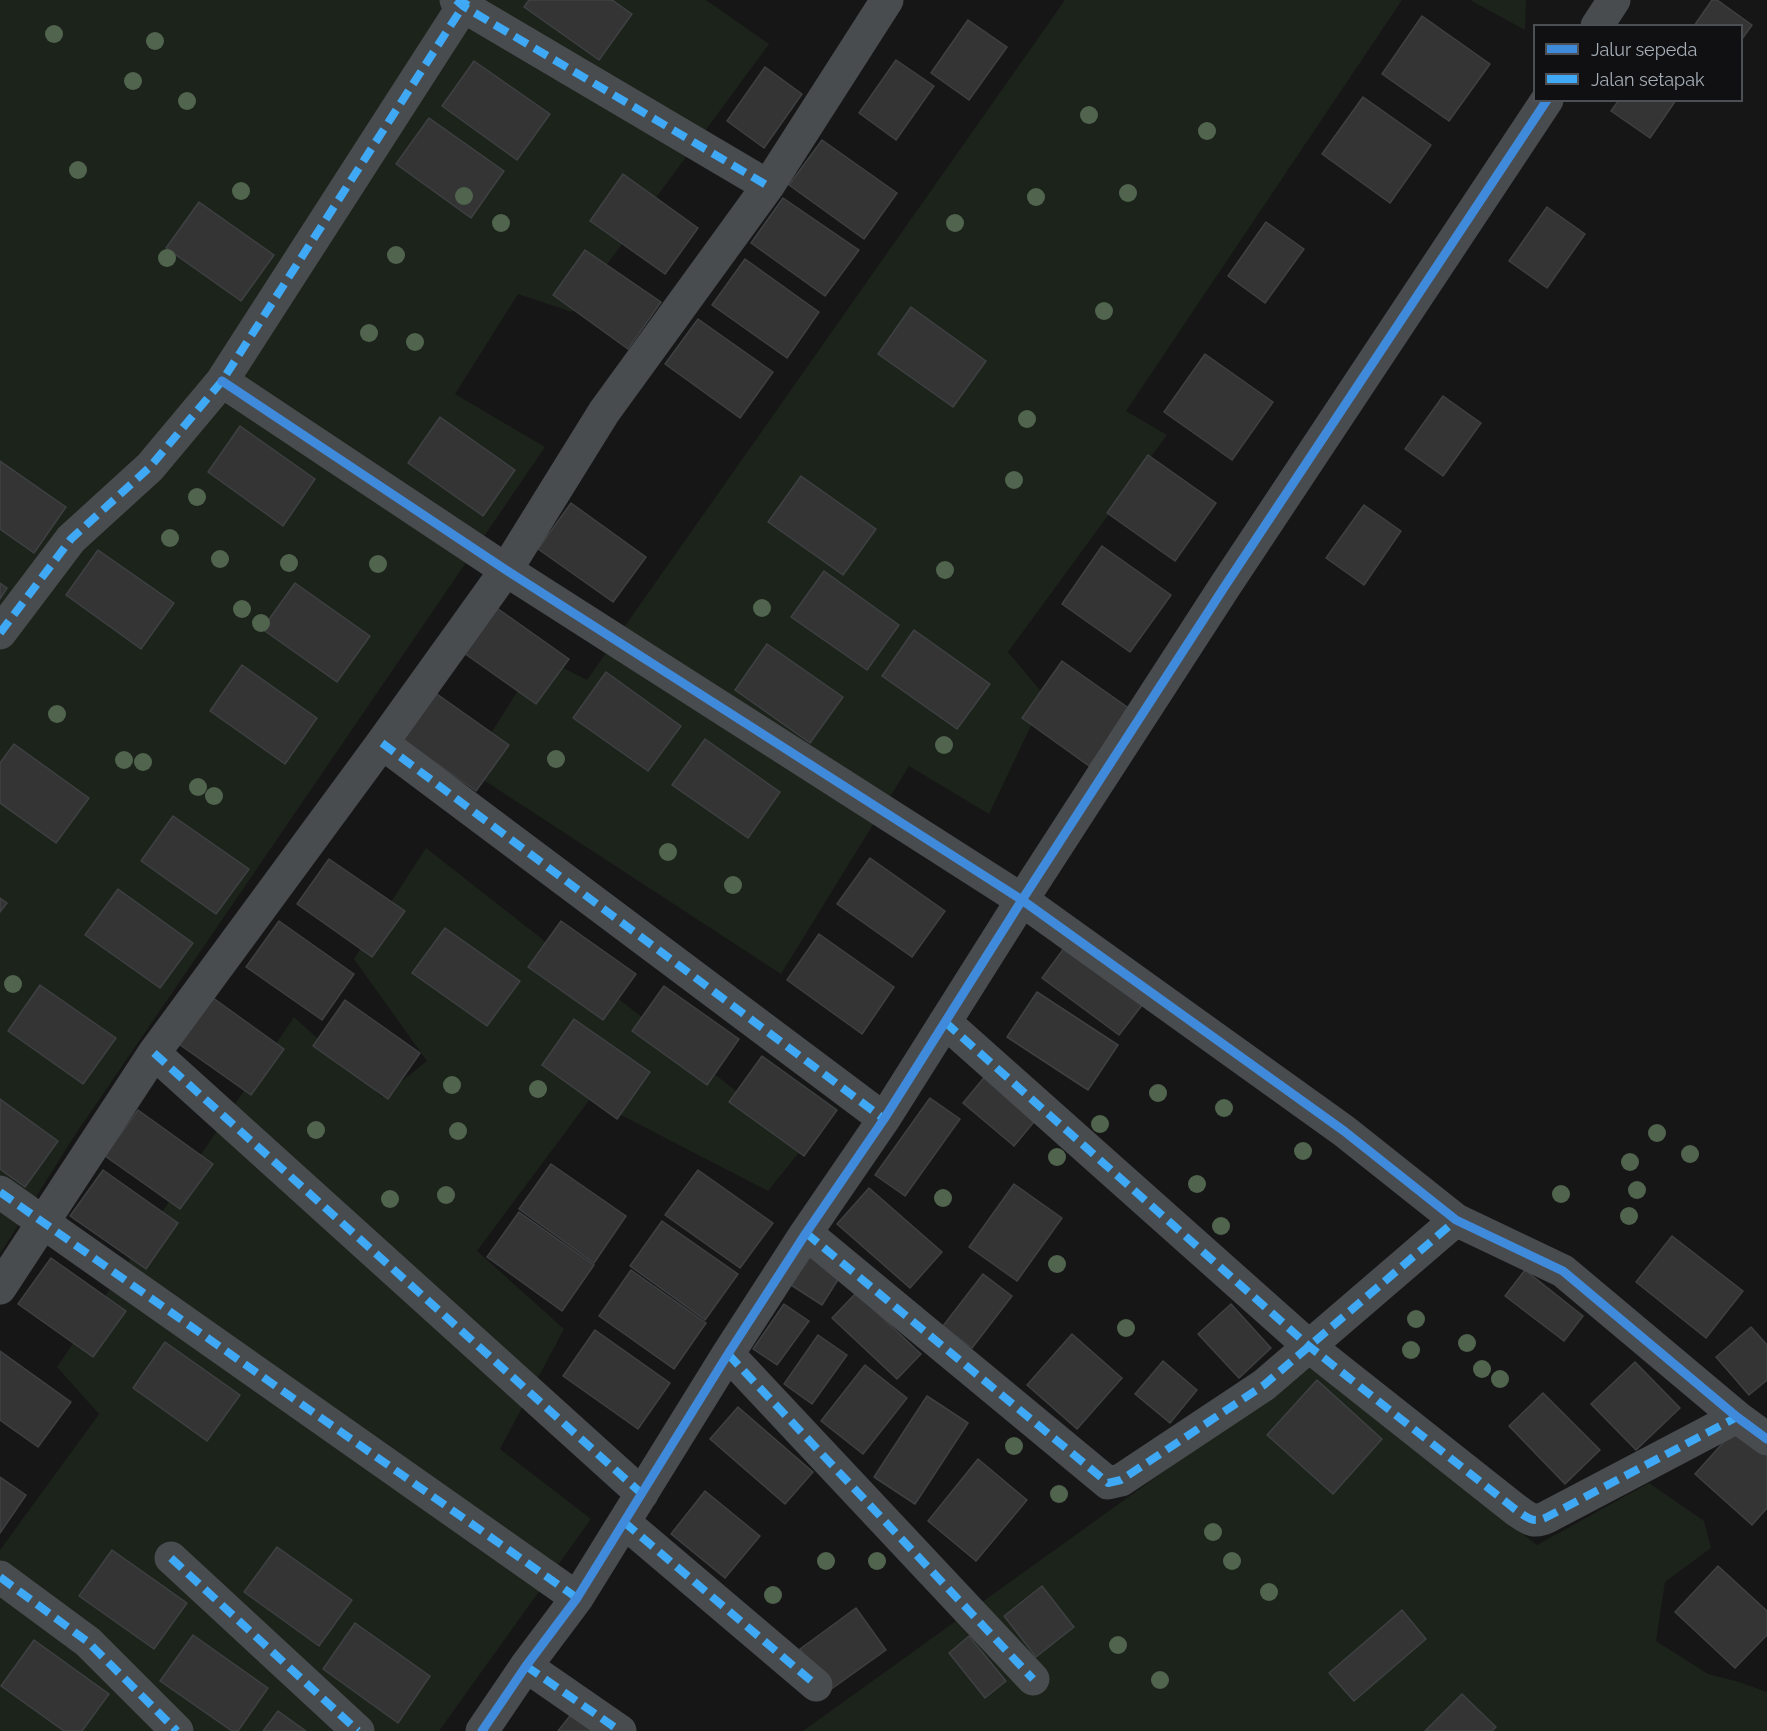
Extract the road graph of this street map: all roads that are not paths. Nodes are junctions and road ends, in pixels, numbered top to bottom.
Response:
1 (887, 0) edge
2 (1614, 0) edge
3 (462, 2) edge
4 (1598, 24) edge
5 (1546, 102) edge
6 (768, 186) junction
7 (222, 381) junction
8 (506, 570) junction
9 (0, 633) edge
10 (382, 743) junction
11 (1022, 900) junction
12 (945, 1022) junction
13 (154, 1053) junction
14 (884, 1119) junction
15 (0, 1192) edge
16 (1456, 1221) junction
17 (42, 1222) junction
18 (806, 1233) junction
19 (0, 1288) edge
20 (1310, 1347) junction
21 (728, 1354) junction
22 (1737, 1417) junction
23 (1767, 1439) edge
24 (642, 1494) junction
25 (624, 1522) junction
26 (171, 1558) dead end
27 (0, 1577) edge
28 (577, 1598) junction
29 (526, 1666) junction
30 (1034, 1679) dead end
31 (816, 1685) dead end
32 (177, 1731) edge
33 (358, 1731) edge
34 (482, 1731) edge
35 (621, 1731) edge

1 - 6 street
2 - 4 street
3 - 6 street
3 - 7 street
5 - 11 street
6 - 8 street
7 - 8 street
7 - 9 street
8 - 10 street
8 - 11 street
10 - 13 street
10 - 14 street
11 - 12 street
11 - 16 street
12 - 14 street
12 - 20 street
13 - 17 street
13 - 24 street
14 - 18 street
15 - 17 street
16 - 20 street
16 - 22 street
17 - 19 street
17 - 28 street
18 - 20 street
18 - 21 street
20 - 22 street
21 - 24 street
21 - 30 street
22 - 23 street
24 - 25 street
25 - 28 street
25 - 31 street
26 - 33 street
27 - 32 street
28 - 29 street
29 - 34 street
29 - 35 street

